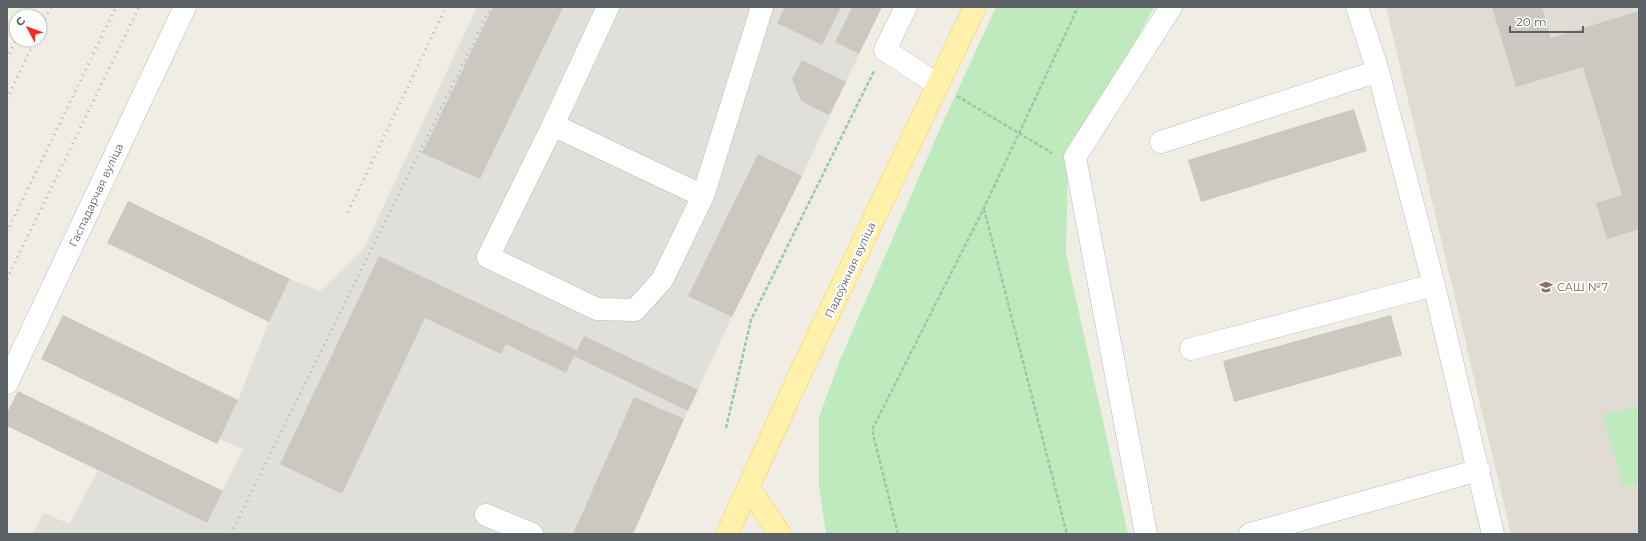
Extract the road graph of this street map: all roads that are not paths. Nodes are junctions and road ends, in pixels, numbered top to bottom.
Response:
1 (185, 7) edge
2 (608, 7) edge
3 (762, 7) edge
4 (906, 7) edge
5 (975, 7) edge
6 (1170, 7) edge
7 (1357, 7) edge
8 (1378, 71) junction
9 (938, 85) junction
10 (552, 125) junction
11 (1161, 142) dead end
12 (703, 196) junction
13 (1434, 285) junction
14 (1191, 349) dead end
15 (7, 383) edge
16 (1479, 470) junction
17 (749, 488) junction
18 (486, 515) dead end
19 (532, 534) edge
20 (727, 534) edge
21 (780, 534) edge
22 (1146, 534) edge
23 (1250, 534) edge
24 (1494, 534) edge

1 - 15 street, Гаспадарчая вуліца
2 - 10 street
3 - 12 street
4 - 9 street
5 - 9 main road, Падоўжная вуліца
6 - 22 street
7 - 8 street
8 - 11 street
8 - 13 street
9 - 17 main road, Падоўжная вуліца
10 - 12 street
10 - 12 street
13 - 14 street
13 - 16 street
16 - 23 street
16 - 24 street
17 - 20 main road, Падоўжная вуліца
17 - 21 main road
18 - 19 street

